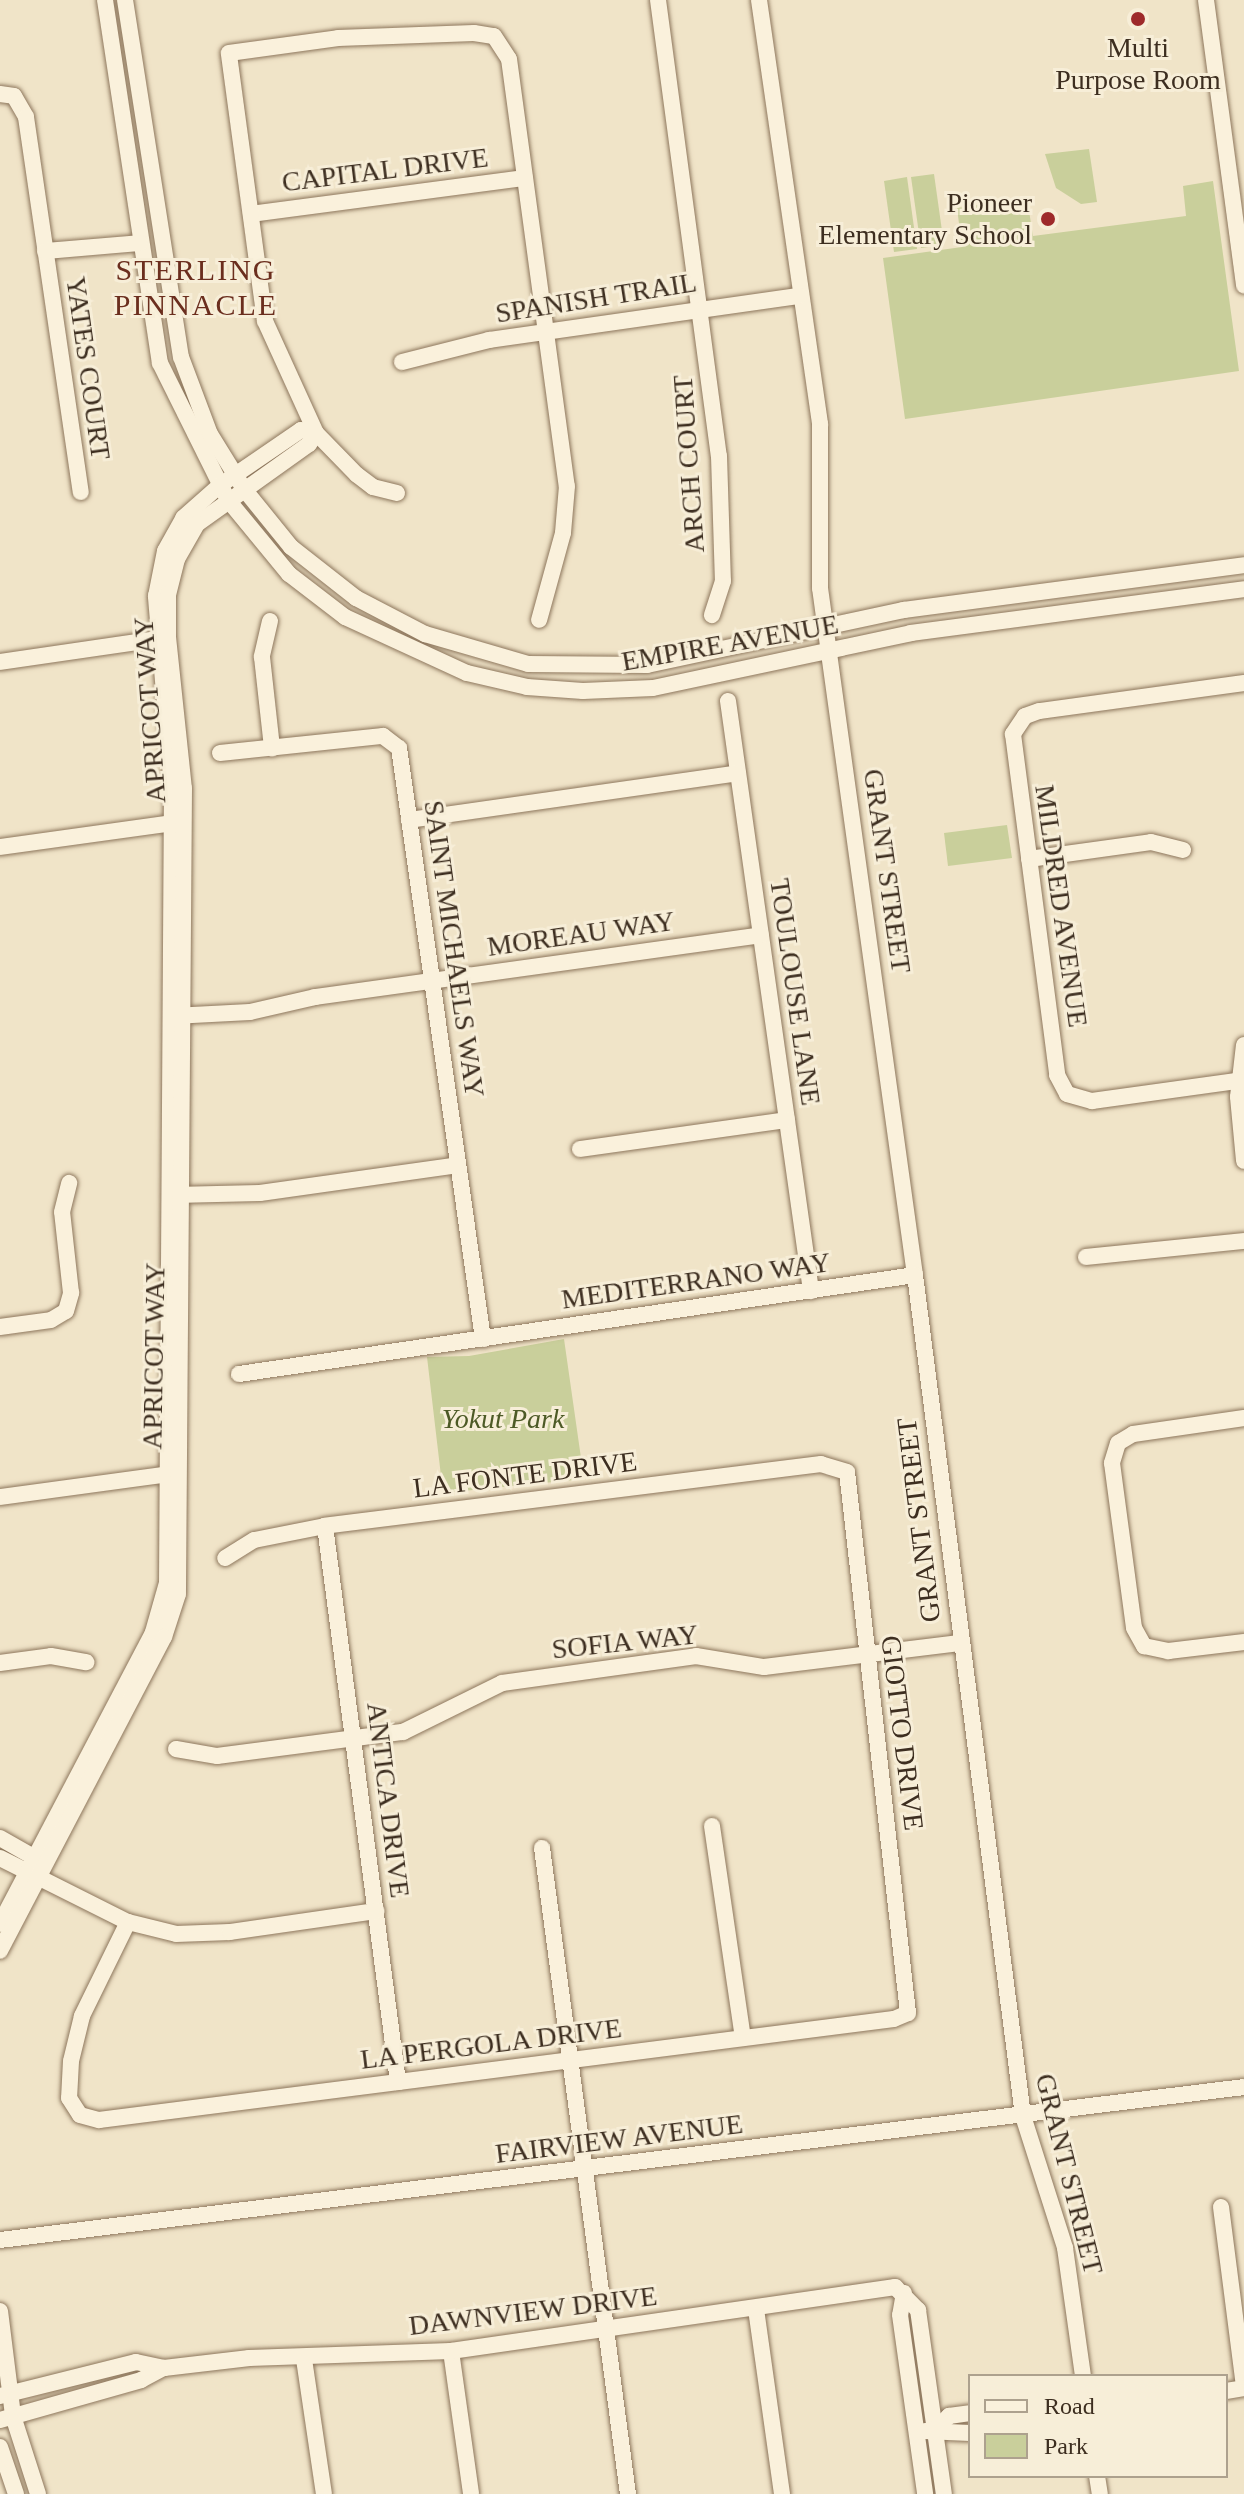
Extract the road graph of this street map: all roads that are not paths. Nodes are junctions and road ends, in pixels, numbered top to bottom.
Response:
1 (105, 0) edge
2 (125, 0) edge
3 (658, 0) edge
4 (759, 0) edge
5 (1206, 0) edge
6 (0, 94) edge
7 (525, 178) junction
8 (251, 214) junction
9 (140, 243) junction
10 (45, 251) junction
11 (1244, 285) edge
12 (799, 296) junction
13 (701, 308) junction
14 (546, 332) junction
15 (402, 362) dead end
16 (316, 433) junction
17 (240, 482) junction
18 (81, 492) dead end
19 (224, 493) junction
20 (397, 493) dead end
21 (1244, 565) edge
22 (1244, 589) edge
23 (712, 615) dead end
24 (539, 620) dead end
25 (270, 621) dead end
26 (828, 629) junction
27 (162, 638) junction
28 (831, 652) junction
29 (0, 662) edge
30 (1244, 683) edge
31 (728, 701) dead end
32 (272, 748) junction
33 (220, 753) dead end
34 (738, 773) junction
35 (409, 820) junction
36 (177, 822) junction
37 (0, 847) edge
38 (1183, 850) dead end
39 (1029, 859) junction
40 (761, 935) junction
41 (432, 981) junction
42 (177, 1016) junction
43 (1244, 1045) edge
44 (1242, 1080) edge
45 (787, 1120) junction
46 (580, 1149) dead end
47 (1244, 1161) edge
48 (458, 1165) junction
49 (69, 1183) dead end
50 (175, 1194) junction
51 (1244, 1241) edge
52 (1086, 1257) dead end
53 (915, 1275) junction
54 (811, 1291) junction
55 (0, 1327) edge
56 (483, 1339) junction
57 (239, 1374) dead end
58 (1244, 1418) edge
59 (836, 1466) joint
60 (173, 1473) junction
61 (0, 1497) edge
62 (325, 1526) junction
63 (225, 1558) dead end
64 (1244, 1642) edge
65 (960, 1643) junction
66 (865, 1656) junction
67 (86, 1662) dead end
68 (0, 1663) edge
69 (355, 1739) junction
70 (176, 1749) dead end
71 (712, 1826) dead end
72 (0, 1838) edge
73 (542, 1848) dead end
74 (0, 1858) edge
75 (34, 1868) junction
76 (376, 1911) junction
77 (128, 1922) junction
78 (0, 1924) edge
79 (0, 1951) edge
80 (908, 2013) joint
81 (743, 2038) junction
82 (568, 2060) junction
83 (398, 2082) junction
84 (1244, 2087) edge
85 (1023, 2116) junction
86 (583, 2169) junction
87 (1221, 2207) dead end
88 (0, 2240) edge
89 (904, 2293) junction
90 (756, 2309) junction
91 (0, 2311) edge
92 (604, 2328) junction
93 (451, 2351) junction
94 (304, 2359) junction
95 (164, 2368) junction
96 (1083, 2374) edge
97 (1244, 2387) edge
98 (5, 2395) edge
99 (968, 2413) edge
100 (6, 2418) edge
101 (935, 2430) junction
102 (916, 2433) junction
103 (968, 2433) edge
104 (0, 2447) edge
105 (16, 2494) edge
106 (38, 2494) edge
107 (324, 2494) edge
108 (471, 2494) edge
109 (628, 2494) edge
110 (782, 2494) edge
111 (925, 2494) edge
112 (944, 2494) edge

1 - 9 street, EMPIRE AVENUE
2 - 17 street, EMPIRE AVENUE
3 - 13 street, ARCH COURT
4 - 12 street
5 - 11 street
6 - 10 street, YATES COURT
7 - 8 street, CAPITAL DRIVE
7 - 8 street
7 - 14 street
8 - 16 street
9 - 10 street
9 - 19 street, EMPIRE AVENUE
10 - 18 street, YATES COURT
12 - 13 street, SPANISH TRAIL
12 - 26 street
13 - 14 street, SPANISH TRAIL
13 - 23 street, ARCH COURT
14 - 15 street, SPANISH TRAIL
14 - 24 street
16 - 17 street, APRICOT WAY
16 - 20 street
17 - 19 street, APRICOT WAY
17 - 26 street, EMPIRE AVENUE
19 - 27 street, APRICOT WAY
19 - 28 street, EMPIRE AVENUE
21 - 26 street, EMPIRE AVENUE
22 - 28 street, EMPIRE AVENUE
25 - 32 street
26 - 28 street, GRANT STREET
27 - 29 street
27 - 36 street, APRICOT WAY
28 - 53 street, GRANT STREET
30 - 39 street, MILDRED AVENUE
31 - 34 street, TOULOUSE LANE
32 - 33 street, SAINT MICHAELS WAY
32 - 35 street, SAINT MICHAELS WAY
34 - 35 street
34 - 40 street, TOULOUSE LANE
35 - 41 street, SAINT MICHAELS WAY
36 - 37 street
36 - 42 street, APRICOT WAY
38 - 39 street
39 - 44 street, MILDRED AVENUE
40 - 41 street, MOREAU WAY
40 - 45 street, TOULOUSE LANE
41 - 42 street, MOREAU WAY
41 - 48 street, SAINT MICHAELS WAY
42 - 50 street, APRICOT WAY
43 - 44 street
44 - 47 street
45 - 46 street
45 - 54 street, TOULOUSE LANE
48 - 50 street
48 - 56 street, SAINT MICHAELS WAY
49 - 55 street
50 - 60 street, APRICOT WAY
51 - 52 street
53 - 54 street, MEDITERRANO WAY
53 - 65 street, GRANT STREET
54 - 56 street, MEDITERRANO WAY
56 - 57 street, MEDITERRANO WAY
58 - 64 street
59 - 62 street, LA FONTE DRIVE
59 - 66 street, GIOTTO DRIVE
60 - 61 street
60 - 75 street, APRICOT WAY
62 - 63 street, LA FONTE DRIVE
62 - 69 street, ANTICA DRIVE
65 - 66 street, SOFIA WAY
65 - 85 street, GRANT STREET
66 - 69 street, SOFIA WAY
66 - 80 street, GIOTTO DRIVE
67 - 68 street
69 - 70 street, SOFIA WAY
69 - 76 street, ANTICA DRIVE
71 - 81 street
72 - 75 street
73 - 82 street
74 - 75 street
75 - 77 street
75 - 78 street, APRICOT WAY
75 - 79 street, APRICOT WAY
76 - 77 street
76 - 83 street, ANTICA DRIVE
77 - 83 street, LA PERGOLA DRIVE
80 - 81 street, LA PERGOLA DRIVE
81 - 82 street, LA PERGOLA DRIVE
82 - 83 street, LA PERGOLA DRIVE
82 - 86 street
84 - 85 street, FAIRVIEW AVENUE
85 - 86 street, FAIRVIEW AVENUE
85 - 96 street, GRANT STREET
86 - 88 street, FAIRVIEW AVENUE
86 - 92 street
87 - 97 street
89 - 90 street, DAWNVIEW DRIVE
89 - 101 street
89 - 102 street
90 - 92 street, DAWNVIEW DRIVE
90 - 110 street
91 - 98 street
92 - 93 street, DAWNVIEW DRIVE
92 - 109 street
93 - 94 street, DAWNVIEW DRIVE
93 - 108 street
94 - 95 street, DAWNVIEW DRIVE
94 - 107 street
95 - 98 street, DAWNVIEW DRIVE
95 - 100 street, DAWNVIEW DRIVE
98 - 100 street
99 - 101 street
100 - 106 street
101 - 102 street
101 - 103 street
101 - 112 street
102 - 111 street
104 - 105 street

